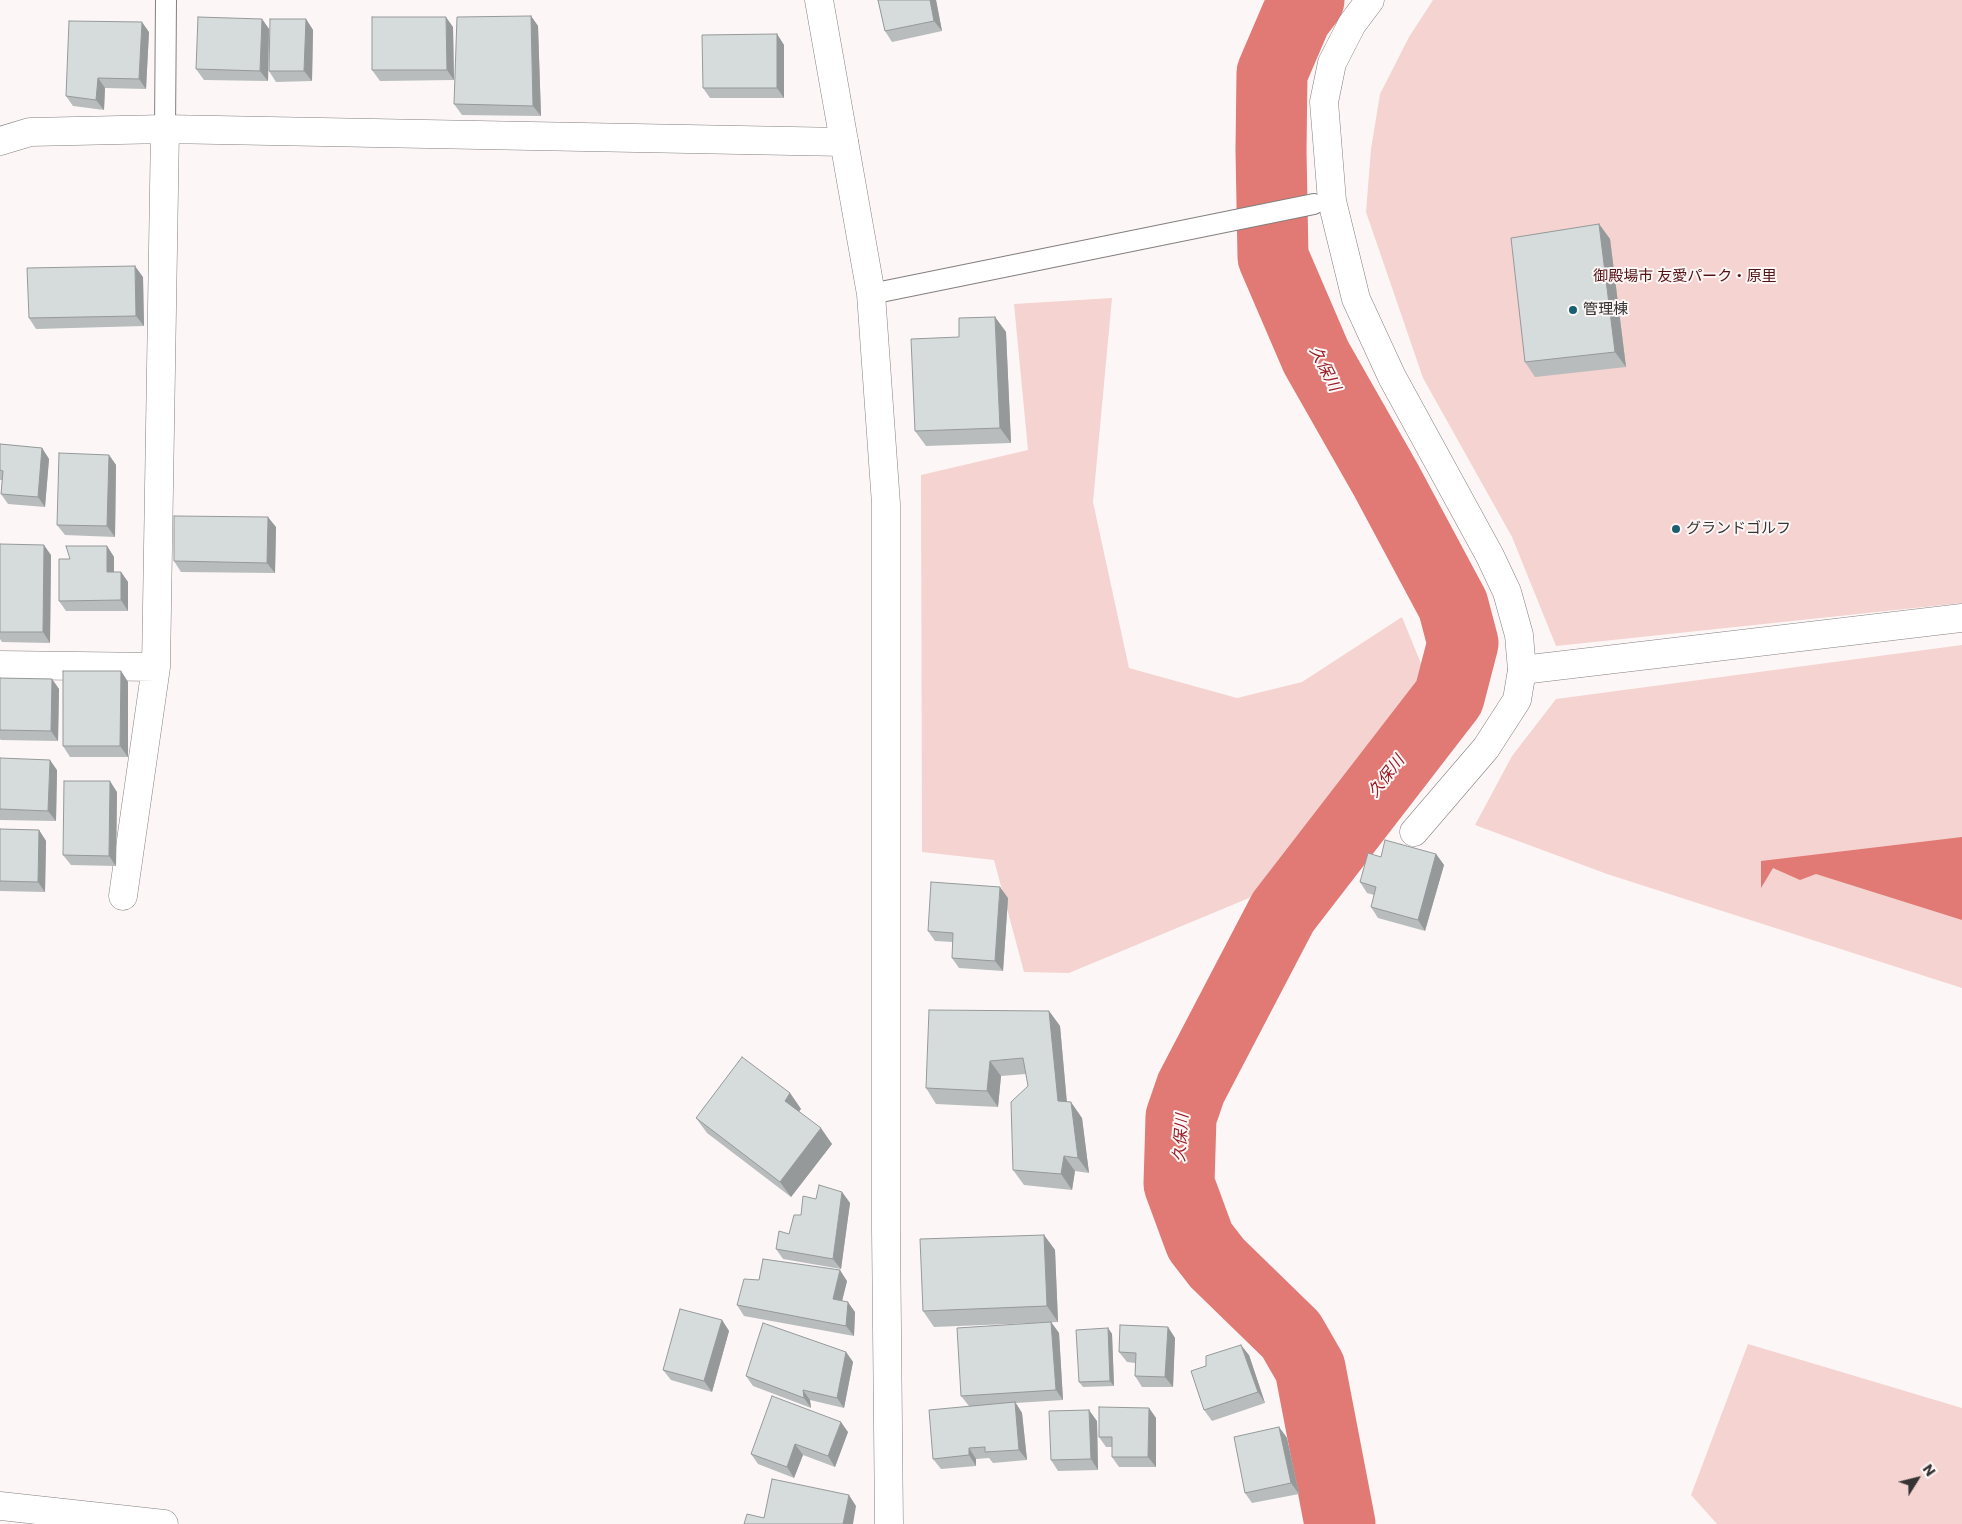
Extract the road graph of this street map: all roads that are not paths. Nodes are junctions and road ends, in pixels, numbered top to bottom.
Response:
1 (166, 0) edge
2 (819, 0) edge
3 (1370, 0) edge
4 (165, 129) junction
5 (0, 141) edge
6 (844, 142) junction
7 (1323, 202) junction
8 (871, 294) junction
9 (1962, 618) edge
10 (0, 665) edge
11 (156, 667) junction
12 (1522, 670) junction
13 (1414, 832) dead end
14 (123, 896) dead end
15 (0, 1506) edge
16 (164, 1524) edge
17 (889, 1524) edge

1 - 4 lane
2 - 6 street
3 - 7 street
4 - 5 street
4 - 6 street
4 - 11 street
6 - 8 street
7 - 8 lane
7 - 12 street
8 - 17 street
9 - 12 street
10 - 11 street
11 - 14 street
12 - 13 street
15 - 16 street

